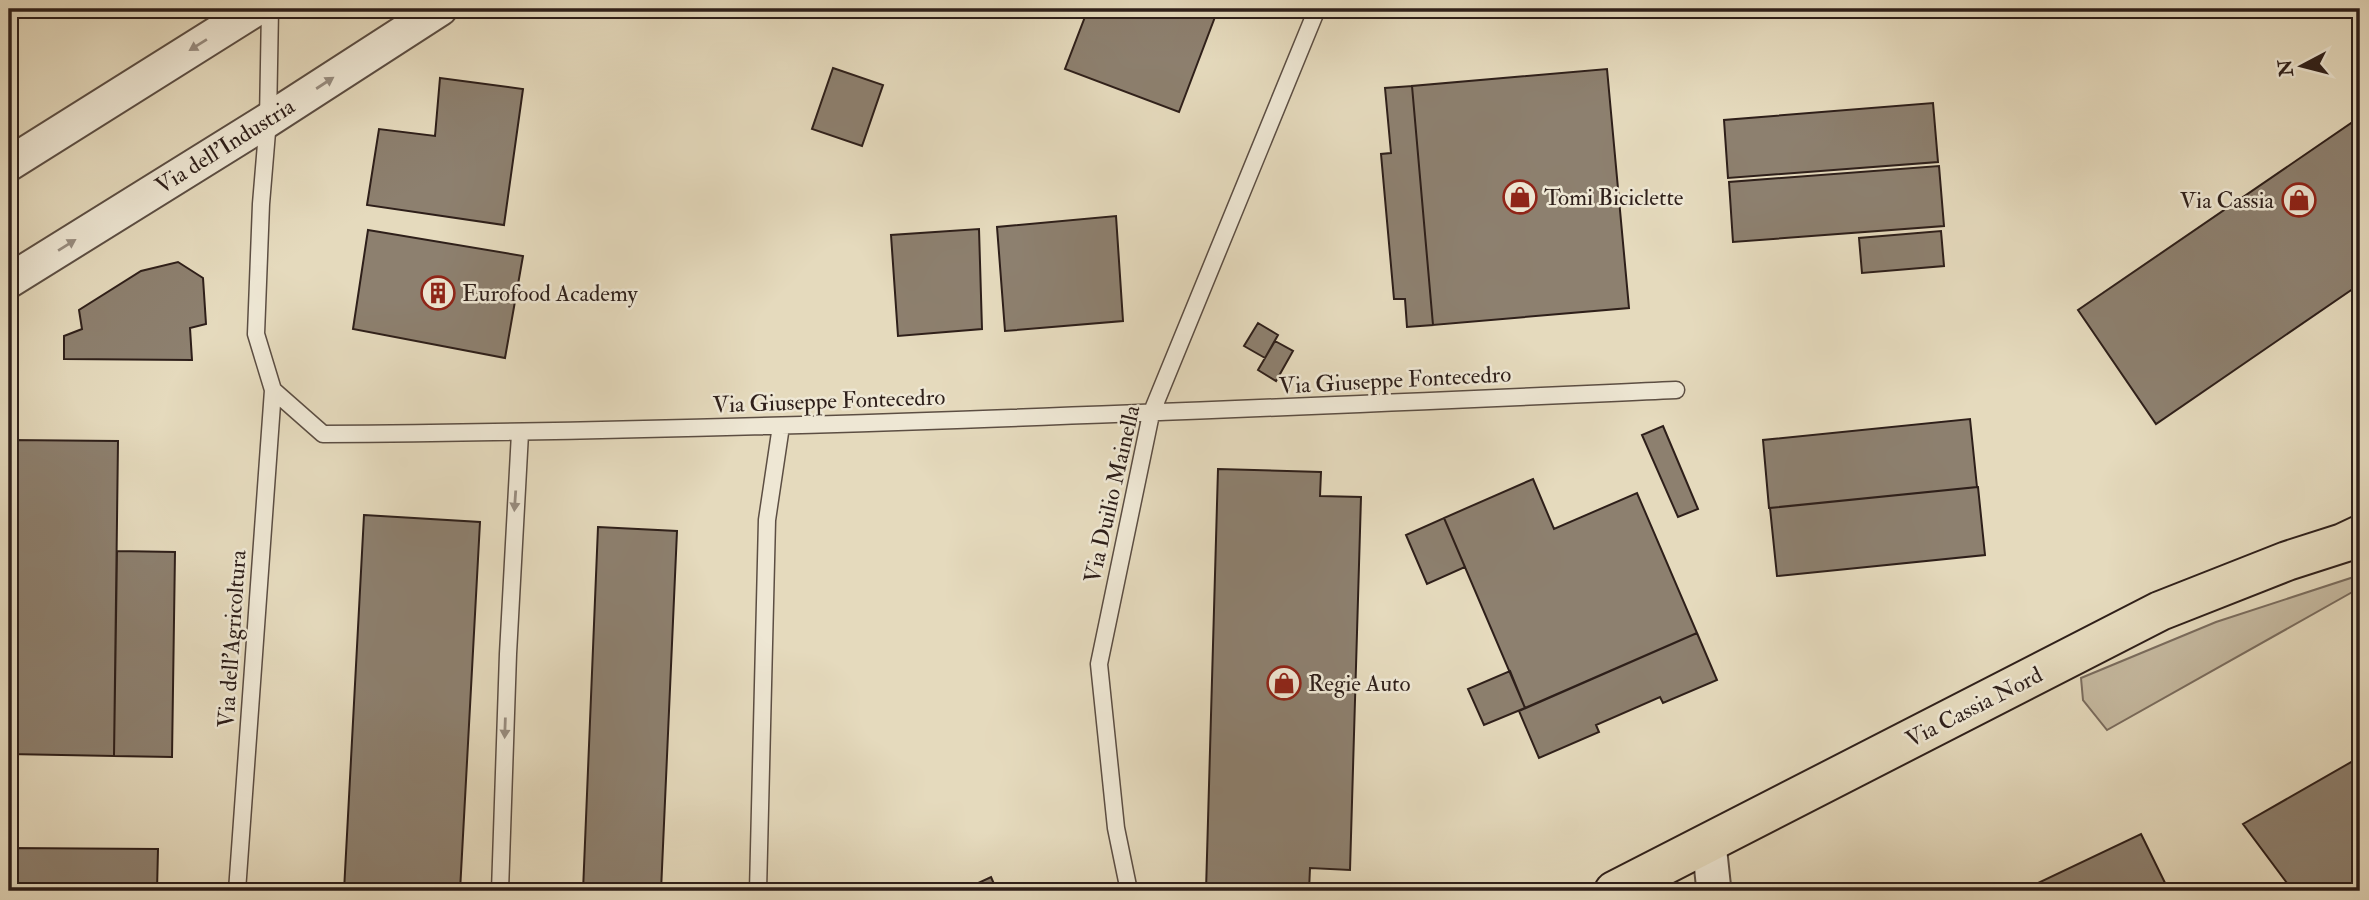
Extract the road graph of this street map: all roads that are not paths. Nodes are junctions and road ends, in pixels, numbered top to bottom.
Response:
1 (256, 9) edge
2 (270, 9) edge
3 (440, 9) edge
4 (1317, 9) edge
5 (268, 120) junction
6 (9, 164) edge
7 (9, 281) edge
8 (273, 390) junction
9 (1676, 390) dead end
10 (1151, 414) junction
11 (781, 426) junction
12 (520, 433) junction
13 (2354, 541) edge
14 (1709, 844) junction
15 (237, 891) edge
16 (500, 891) edge
17 (758, 891) edge
18 (1129, 891) edge
19 (1614, 891) edge
20 (1714, 891) edge

1 -> 6 street
2 - 5 lane
5 -> 3 street, Via dell'Industria
4 - 10 lane, Via Duilio Mainella
7 -> 5 street, Via dell'Industria
5 - 8 lane
8 - 12 lane, Via Giuseppe Fontecedro
8 - 15 lane, Via dell'Agricoltura
9 - 10 lane, Via Giuseppe Fontecedro
10 - 11 lane, Via Giuseppe Fontecedro
10 - 18 lane, Via Duilio Mainella
11 - 12 lane, Via Giuseppe Fontecedro
11 - 17 lane
12 -> 16 lane
13 - 14 main road, Via Cassia Nord
14 - 19 main road, Via Cassia Nord
14 - 20 street

